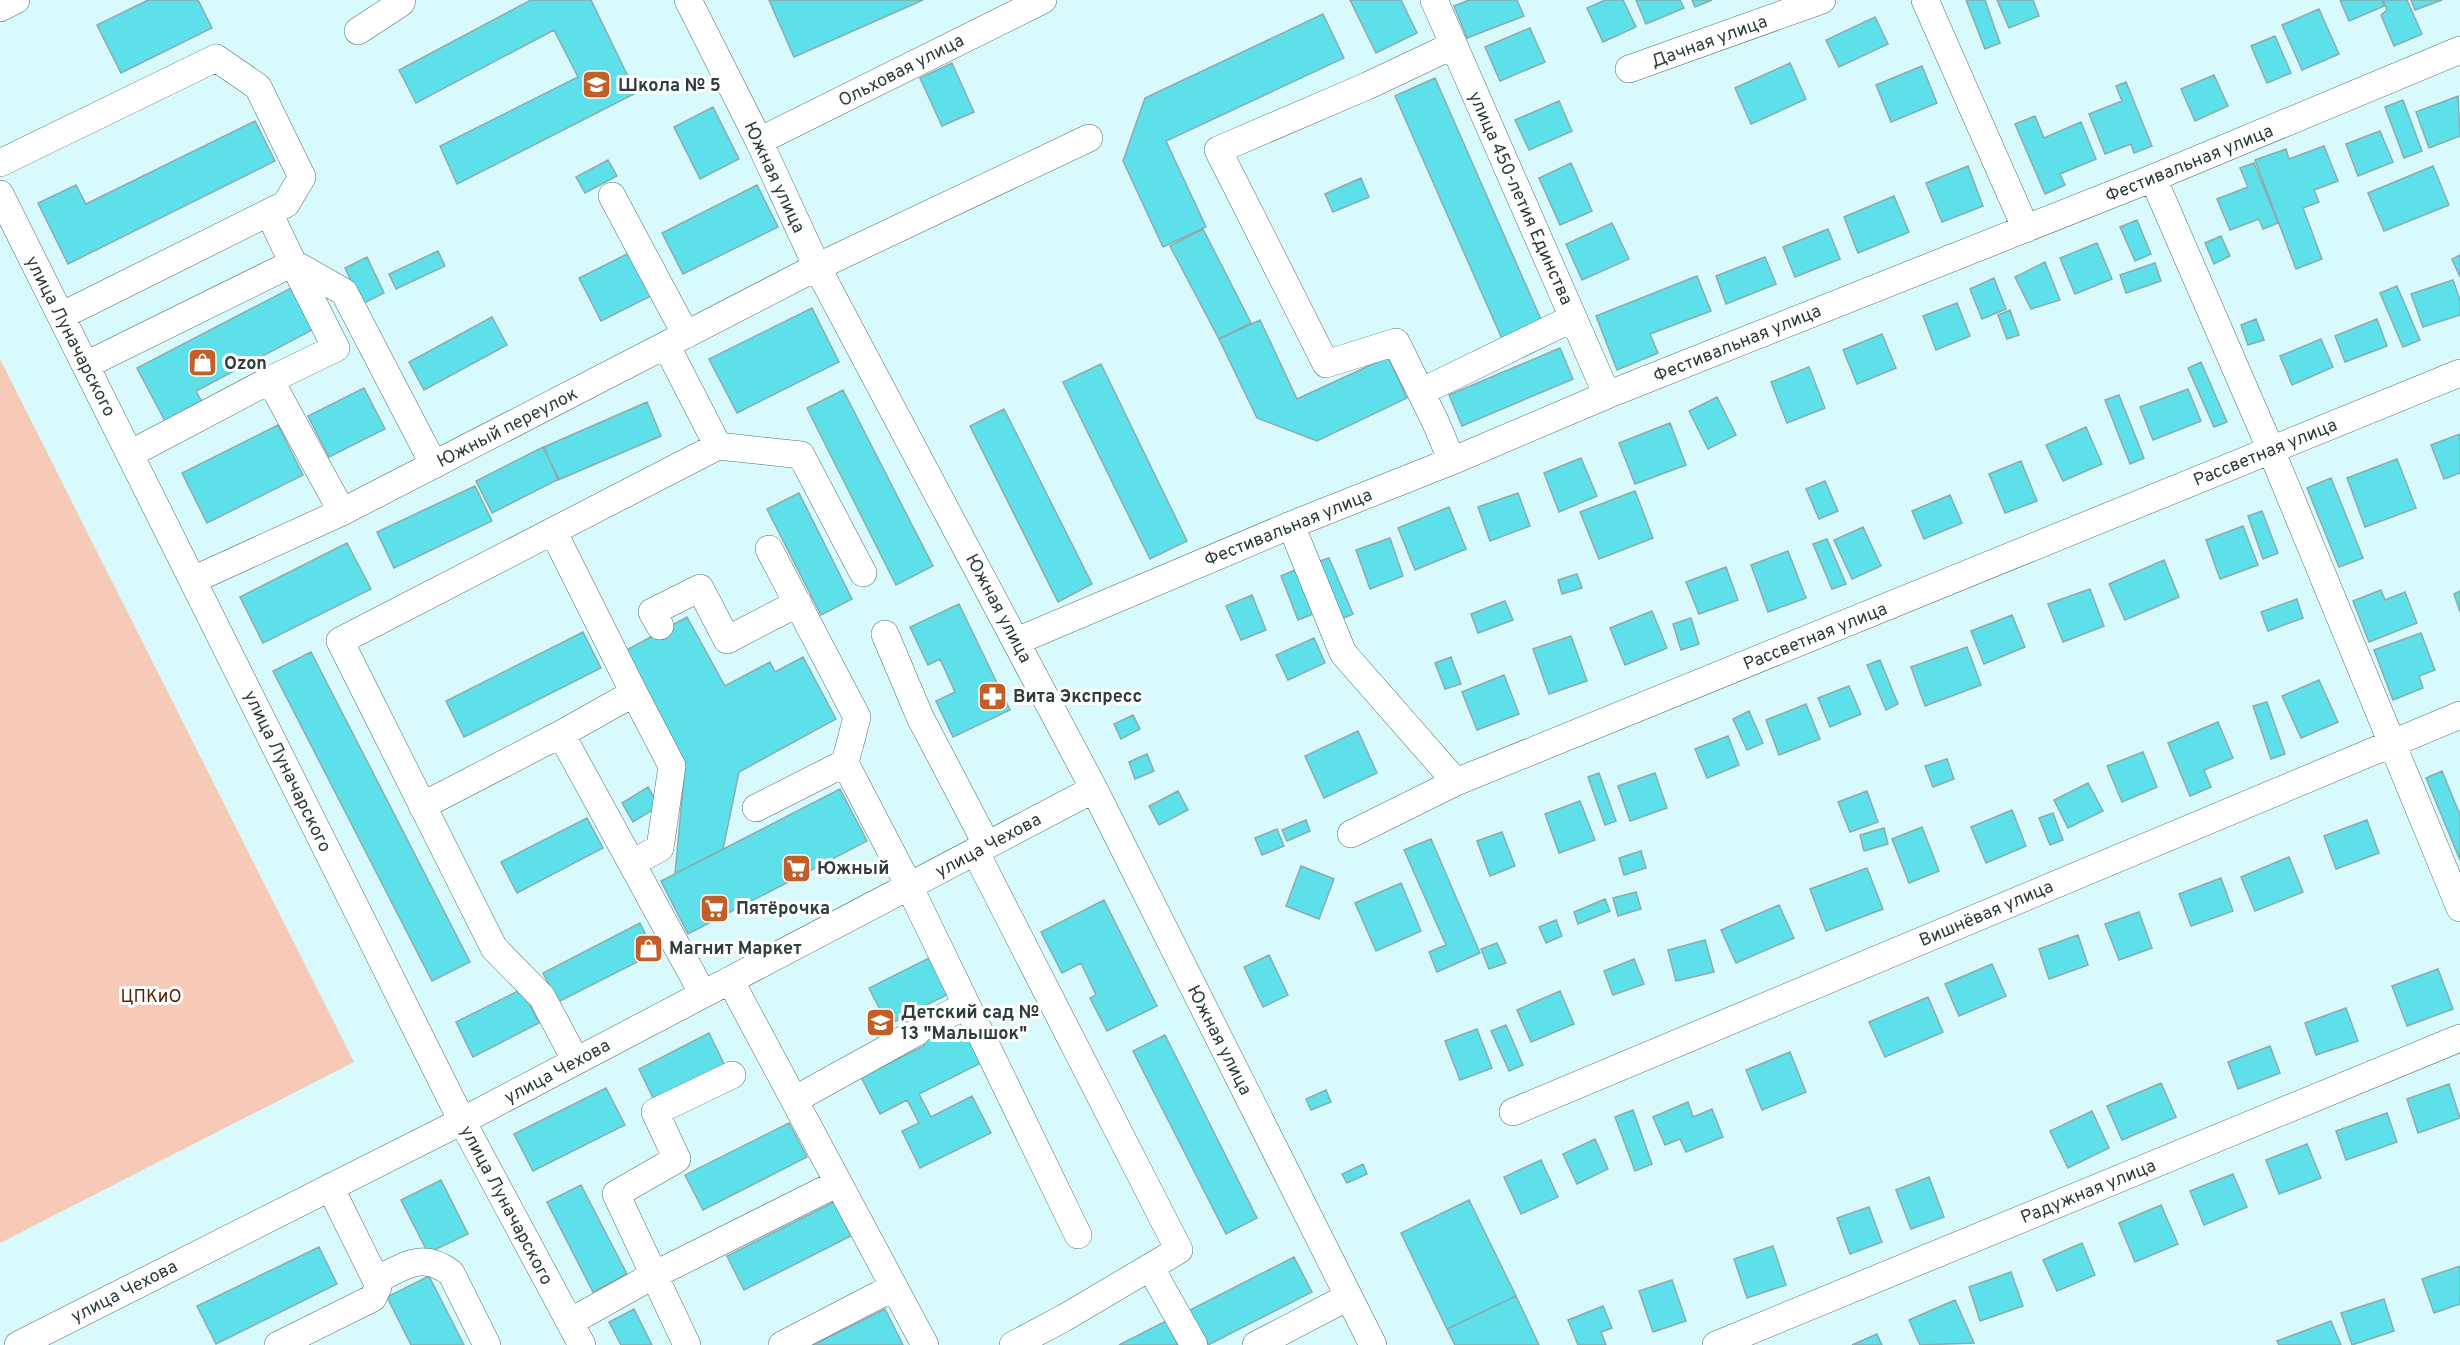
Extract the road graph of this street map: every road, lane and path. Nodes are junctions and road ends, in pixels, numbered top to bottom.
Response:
1 (16, 0) edge
2 (402, 0) edge
3 (688, 0) edge
4 (1043, 0) edge
5 (1434, 0) edge
6 (1822, 0) edge
7 (1925, 0) edge
8 (0, 8) edge
9 (1003, 8) edge
10 (358, 31) dead end
11 (1454, 45) junction
12 (2460, 50) edge
13 (1629, 69) dead end
14 (1089, 138) dead end
15 (759, 141) junction
16 (0, 163) edge
17 (2153, 178) junction
18 (0, 194) edge
19 (612, 196) dead end
20 (269, 213) junction
21 (2026, 228) junction
22 (293, 263) junction
23 (817, 267) junction
24 (62, 316) junction
25 (1574, 318) junction
26 (676, 340) junction
27 (86, 365) junction
28 (2460, 373) edge
29 (270, 380) junction
30 (1420, 392) junction
31 (1607, 395) junction
32 (718, 446) junction
33 (2271, 450) junction
34 (130, 454) junction
35 (1452, 461) junction
36 (434, 465) junction
37 (342, 512) junction
38 (1291, 525) junction
39 (553, 531) junction
40 (770, 549) dead end
41 (863, 573) dead end
42 (193, 580) junction
43 (798, 603) junction
44 (660, 626) dead end
45 (885, 634) dead end
46 (1017, 641) junction
47 (634, 693) junction
48 (2460, 715) edge
49 (561, 734) junction
50 (2393, 742) junction
51 (845, 763) junction
52 (1456, 782) junction
53 (1094, 789) junction
54 (422, 806) junction
55 (756, 808) dead end
56 (1351, 834) dead end
57 (981, 848) junction
58 (632, 863) junction
59 (909, 886) junction
60 (2460, 908) edge
61 (730, 980) junction
62 (703, 994) junction
63 (966, 1005) junction
64 (2460, 1038) edge
65 (576, 1061) junction
66 (732, 1076) dead end
67 (794, 1100) junction
68 (1512, 1112) dead end
69 (462, 1121) junction
70 (838, 1183) junction
71 (330, 1187) junction
72 (1078, 1235) dead end
73 (1150, 1268) junction
74 (654, 1275) junction
75 (376, 1280) junction
76 (894, 1287) junction
77 (1348, 1297) junction
78 (576, 1334) edge
79 (18, 1345) edge
80 (278, 1345) edge
81 (487, 1345) edge
82 (687, 1345) edge
83 (782, 1345) edge
84 (925, 1345) edge
85 (1013, 1345) edge
86 (1194, 1345) edge
87 (1256, 1345) edge
88 (1373, 1345) edge
89 (1716, 1345) edge

1 - 8 street
2 - 10 street
3 - 15 street, Южная улица
4 - 9 street, Ольховая улица
5 - 11 street, улица 450-летия Единства
6 - 13 street, Дачная улица
7 - 21 street
9 - 15 street, Ольховая улица
11 - 25 street, улица 450-летия Единства
11 - 30 street
12 - 17 street, Фестивальная улица
14 - 23 street, Южный переулок
15 - 23 street, Южная улица
16 - 20 street
17 - 21 street, Фестивальная улица
17 - 33 street
18 - 24 street, улица Луначарского
19 - 26 street
20 - 22 street
20 - 24 street
21 - 31 street, Фестивальная улица
22 - 27 street
22 - 29 street
22 - 36 street
23 - 26 street, Южный переулок
23 - 46 street, Южная улица
24 - 27 street, улица Луначарского
25 - 30 street
25 - 31 street, улица 450-летия Единства
26 - 32 street
26 - 36 street, Южный переулок
27 - 34 street, улица Луначарского
28 - 33 street, Рассветная улица
29 - 34 street
29 - 37 street
30 - 35 street
31 - 35 street, Фестивальная улица
32 - 39 street
32 - 41 street
33 - 50 street
33 - 52 street, Рассветная улица
34 - 42 street, улица Луначарского
35 - 38 street, Фестивальная улица
36 - 37 street, Южный переулок
37 - 42 street, Южный переулок
38 - 46 street, Фестивальная улица
38 - 52 street
39 - 47 street
39 - 54 street
40 - 43 street
42 - 69 street, улица Луначарского
43 - 44 street
43 - 51 street
45 - 57 street
46 - 53 street, Южная улица
47 - 49 street
47 - 58 street
48 - 50 street, Вишнёвая улица
49 - 54 street
49 - 58 street
50 - 60 street
50 - 68 street, Вишнёвая улица
51 - 55 street
51 - 59 street
52 - 56 street, Рассветная улица
53 - 57 street, улица Чехова
53 - 77 street, Южная улица
54 - 65 street
57 - 59 street, улица Чехова
57 - 73 street
58 - 62 street
59 - 61 street, улица Чехова
59 - 63 street
61 - 62 street, улица Чехова
61 - 67 street
62 - 65 street, улица Чехова
63 - 67 street
63 - 72 street
64 - 89 street, Радужная улица
65 - 69 street, улица Чехова
66 - 74 street
67 - 70 street
69 - 71 street, улица Чехова
69 - 78 street, улица Луначарского
70 - 74 street
70 - 76 street
71 - 75 street
71 - 79 street, улица Чехова
73 - 85 street
73 - 86 street
74 - 78 street
74 - 82 street
75 - 80 street
75 - 81 street
76 - 83 street
76 - 84 street
77 - 87 street
77 - 88 street, Южная улица

